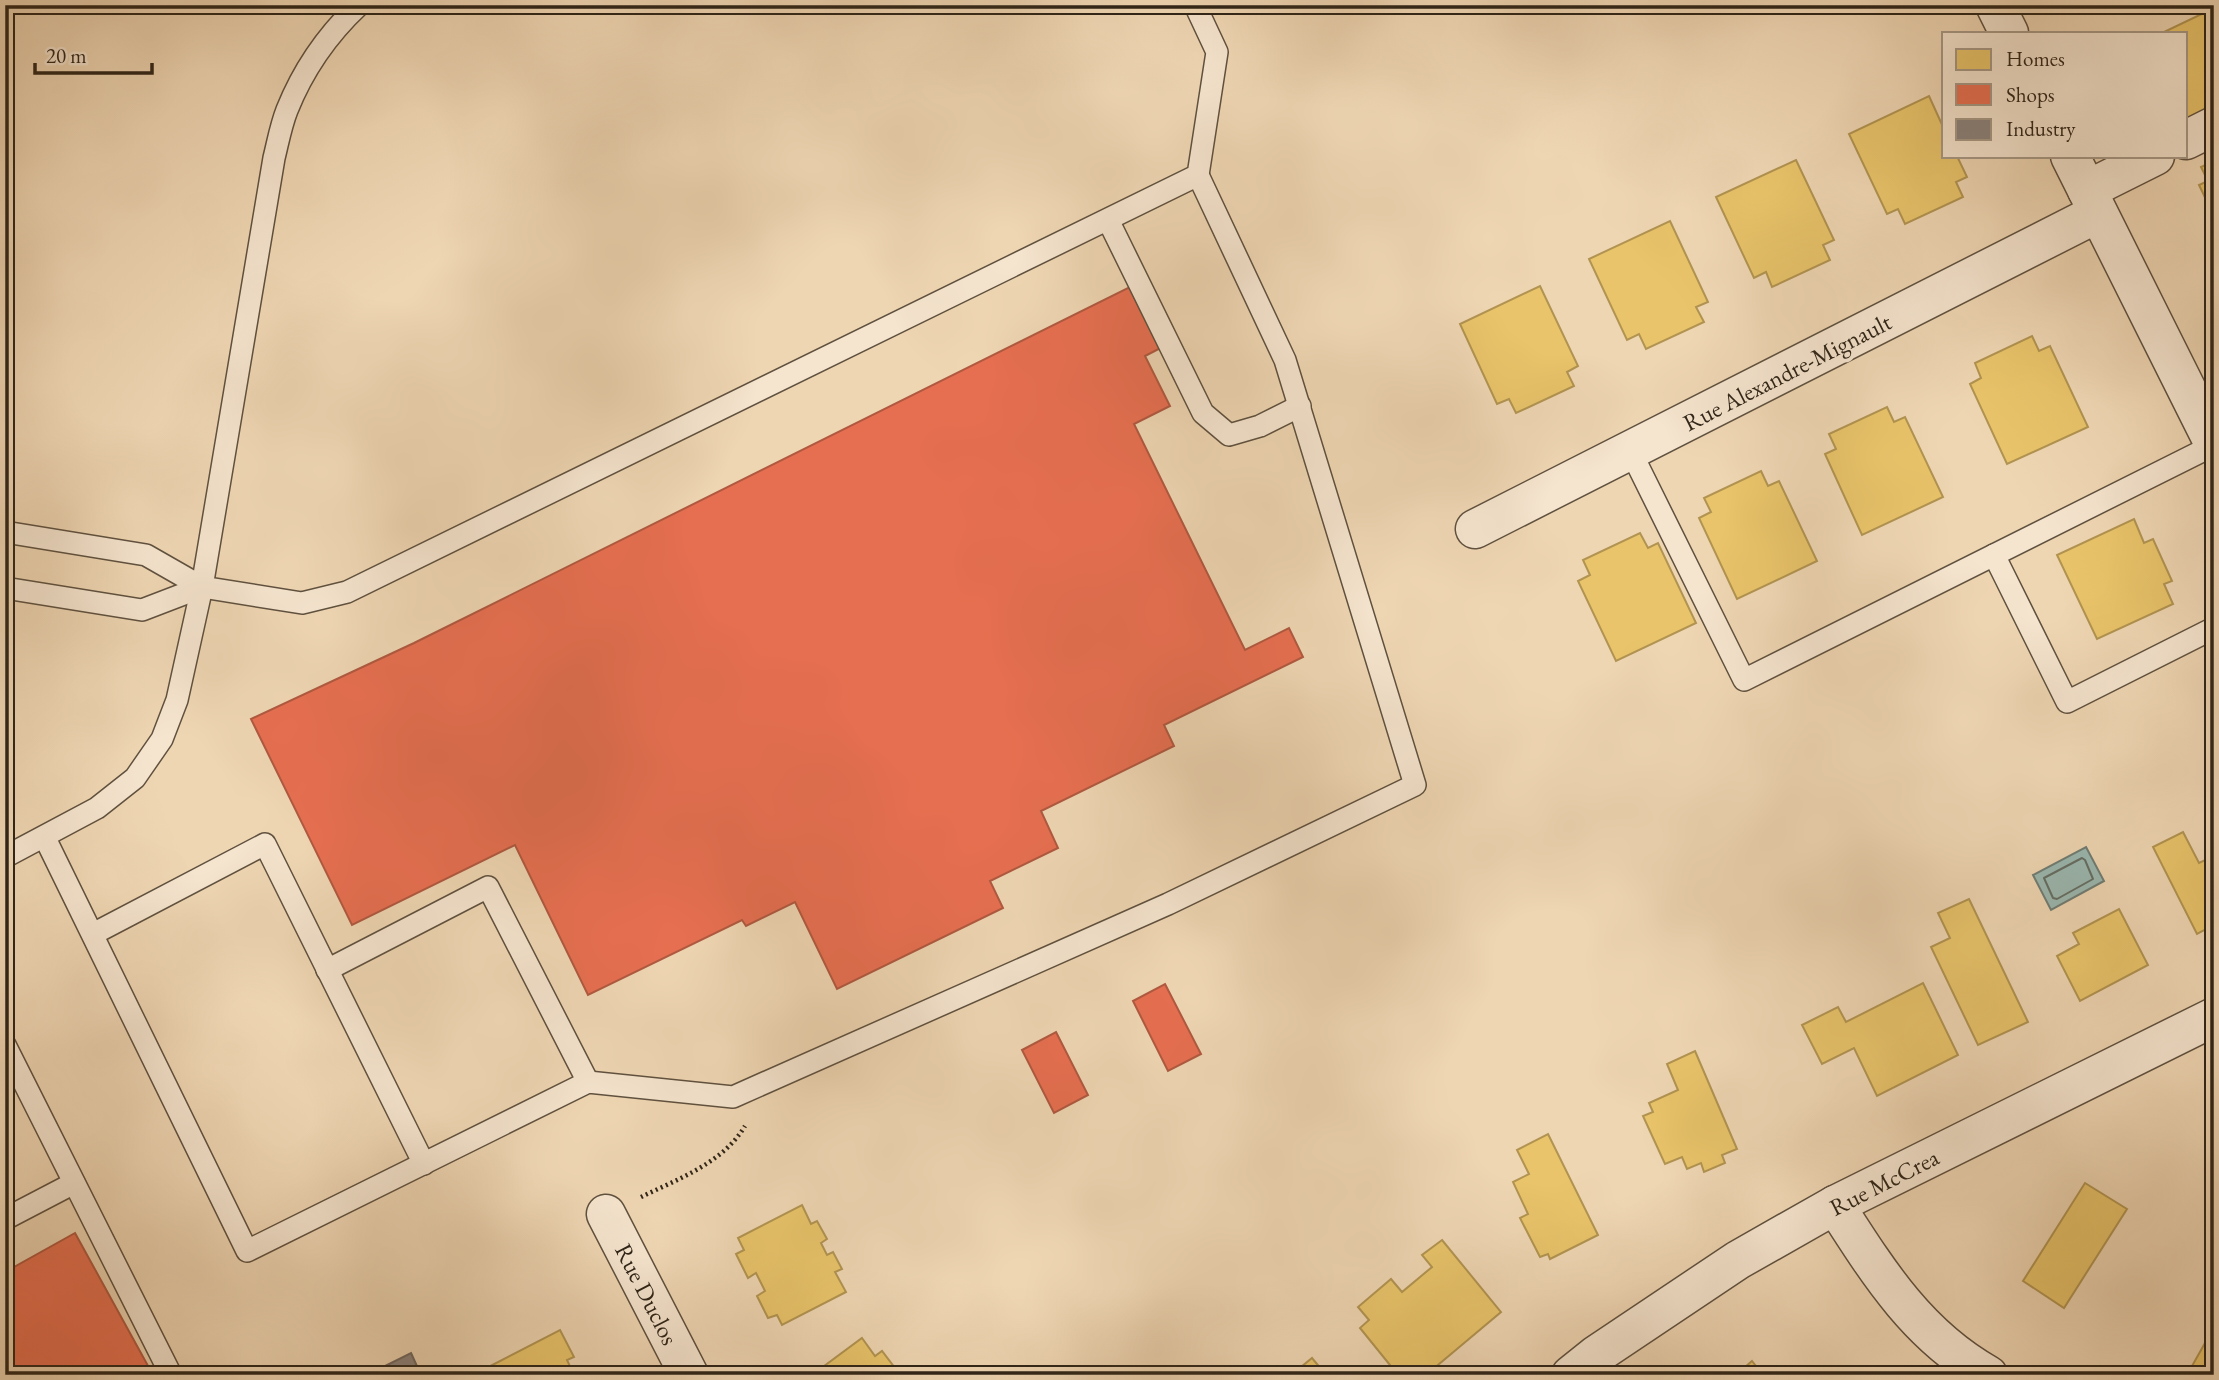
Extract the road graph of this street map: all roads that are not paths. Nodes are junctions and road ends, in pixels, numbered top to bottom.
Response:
1 (359, 5) edge
2 (1195, 5) edge
3 (1995, 5) edge
4 (2008, 32) edge
5 (2214, 126) edge
6 (2188, 139) edge
7 (2071, 158) edge
8 (2152, 158) edge
9 (1198, 175) junction
10 (2093, 201) junction
11 (1108, 219) junction
12 (1300, 406) junction
13 (2214, 444) edge
14 (1631, 452) junction
15 (1475, 529) dead end
16 (5, 532) edge
17 (1994, 555) junction
18 (202, 587) junction
19 (5, 588) edge
20 (2214, 628) edge
21 (45, 838) junction
22 (5, 857) edge
23 (93, 934) junction
24 (327, 970) junction
25 (2214, 1017) edge
26 (5, 1045) edge
27 (588, 1082) junction
28 (424, 1164) junction
29 (74, 1183) junction
30 (1835, 1205) junction
31 (606, 1214) road end
32 (5, 1219) edge
33 (171, 1375) edge
34 (689, 1375) edge
35 (1571, 1375) edge
36 (1988, 1375) edge

1 - 18 lane
2 - 9 lane
3 - 4 street
5 - 6 street
7 - 10 street
8 - 10 street, Rue Alexandre-Mignault
9 - 11 lane
9 - 12 lane
10 - 13 street
10 - 14 street, Rue Alexandre-Mignault
11 - 12 lane
11 - 18 lane
12 - 27 lane
13 - 17 lane
14 - 15 street, Rue Alexandre-Mignault
14 - 17 lane
16 - 18 lane
17 - 20 lane
18 - 19 lane
18 - 21 lane
21 - 22 lane
21 - 23 lane
23 - 24 lane
23 - 28 lane
24 - 27 lane
24 - 28 lane
25 - 30 street, Rue McCrea
26 - 29 lane
27 - 28 lane
29 - 32 lane
29 - 33 lane
30 - 35 street, Rue McCrea
30 - 36 street
31 - 34 street, Rue Duclos

